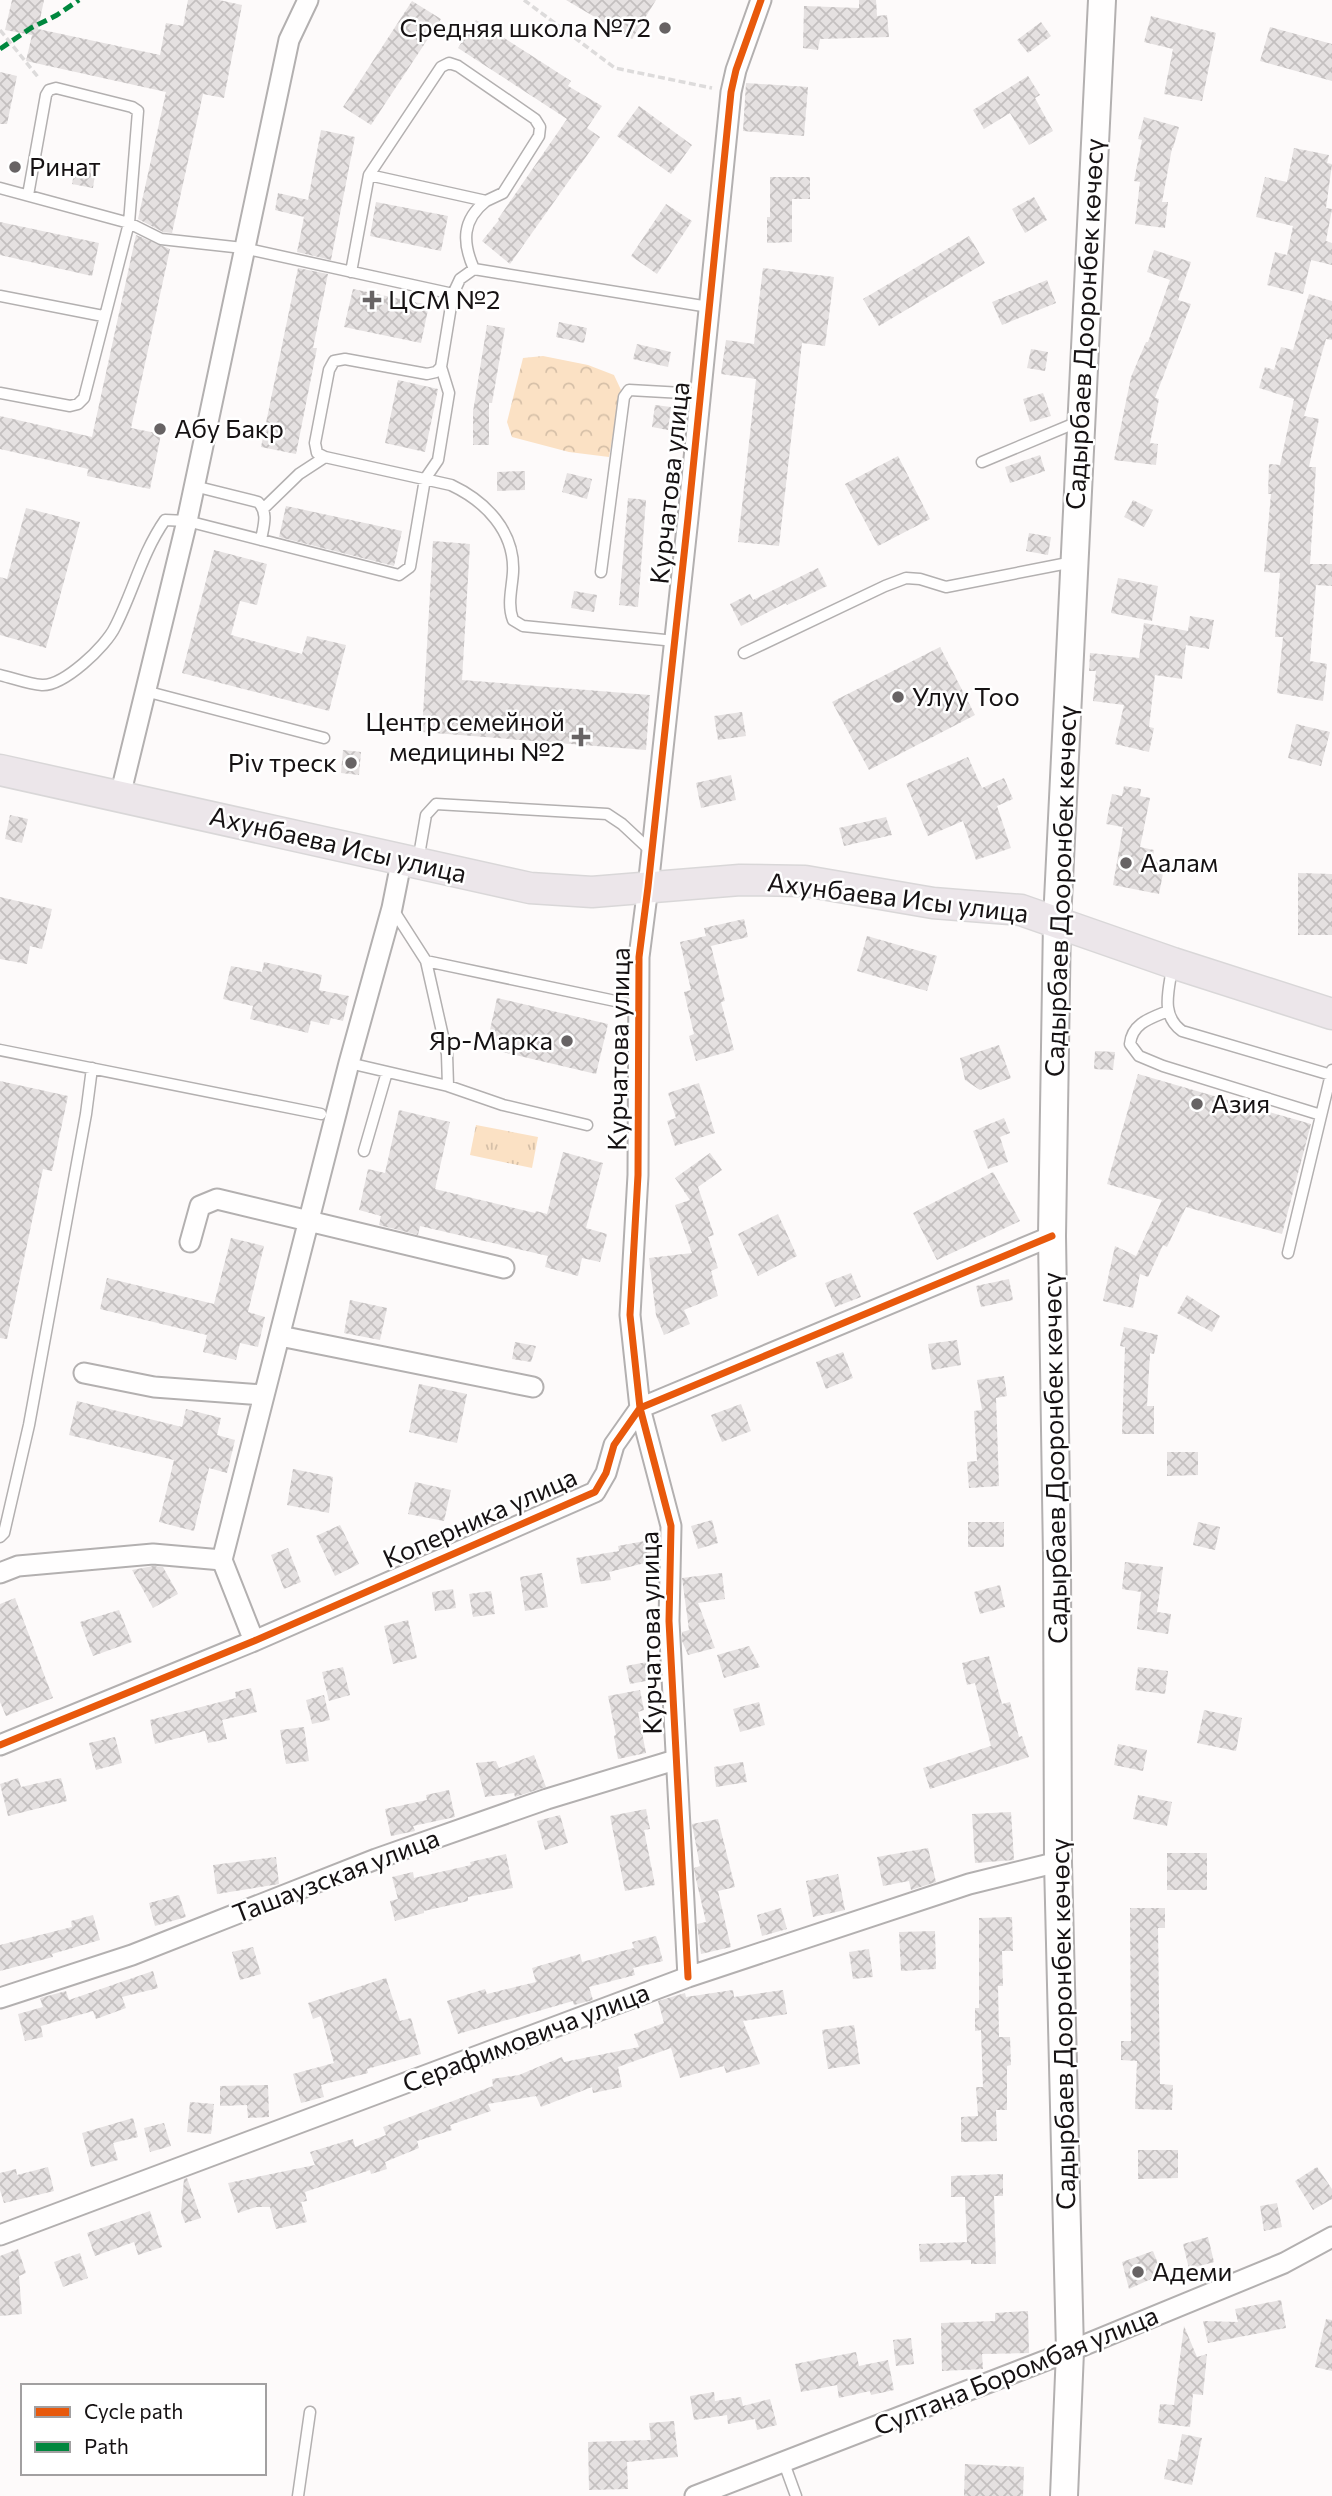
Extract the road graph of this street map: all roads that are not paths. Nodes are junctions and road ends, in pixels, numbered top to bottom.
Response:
1 (308, 0) edge
2 (761, 0) edge
3 (1102, 0) edge
4 (369, 176) junction
5 (0, 188) edge
6 (28, 195) junction
7 (486, 201) junction
8 (129, 223) junction
9 (243, 248) junction
10 (474, 269) junction
11 (351, 272) junction
12 (453, 294) junction
13 (0, 296) edge
14 (709, 307) junction
15 (103, 316) junction
16 (441, 367) junction
17 (0, 393) edge
18 (701, 394) junction
19 (1080, 421) junction
20 (325, 457) junction
21 (982, 462) dead end
22 (425, 479) junction
23 (194, 486) junction
24 (264, 508) junction
25 (187, 521) junction
26 (261, 540) junction
27 (1073, 562) junction
28 (601, 572) dead end
29 (675, 642) junction
30 (744, 653) dead end
31 (0, 675) edge
32 (144, 691) junction
33 (324, 738) dead end
34 (0, 770) edge
35 (120, 796) junction
36 (652, 852) junction
37 (410, 860) junction
38 (648, 887) junction
39 (392, 908) junction
40 (1057, 921) junction
41 (426, 961) junction
42 (1173, 962) junction
43 (640, 1007) junction
44 (1168, 1011) junction
45 (1332, 1013) edge
46 (0, 1050) edge
47 (349, 1063) junction
48 (92, 1068) junction
49 (387, 1072) junction
50 (1331, 1072) edge
51 (448, 1087) junction
52 (321, 1114) dead end
53 (1321, 1115) junction
54 (587, 1125) dead end
55 (365, 1151) dead end
56 (309, 1222) junction
57 (1052, 1236) junction
58 (190, 1242) dead end
59 (1287, 1253) dead end
60 (504, 1268) dead end
61 (280, 1336) junction
62 (84, 1373) dead end
63 (533, 1387) dead end
64 (264, 1395) junction
65 (640, 1408) junction
66 (0, 1536) edge
67 (222, 1560) junction
68 (0, 1573) edge
69 (254, 1641) junction
70 (0, 1745) edge
71 (675, 1760) junction
72 (1058, 1862) junction
73 (688, 1977) junction
74 (0, 1998) edge
75 (0, 2235) edge
76 (1332, 2237) edge
77 (1070, 2351) junction
78 (310, 2412) dead end
79 (784, 2462) junction
80 (298, 2496) edge
81 (695, 2496) edge
82 (796, 2496) edge
83 (1064, 2496) edge

1 - 9 street
2 - 14 street, Курчатова улица
3 - 19 main road, Садырбаев Дооронбек көчөсү
4 - 7 lane
4 - 7 lane
4 - 11 lane
5 - 6 lane
6 - 8 lane
6 - 8 lane
7 - 10 lane
8 - 9 lane
8 - 15 lane
9 - 11 lane
9 - 23 street
10 - 12 lane
10 - 14 lane
11 - 12 lane
12 - 16 lane
13 - 15 lane
14 - 18 street, Курчатова улица
15 - 17 lane
16 - 20 lane
16 - 22 lane
18 - 28 lane
18 - 29 street, Курчатова улица
19 - 21 lane
19 - 27 main road, Садырбаев Дооронбек көчөсү
20 - 22 lane
20 - 24 lane
22 - 26 lane
22 - 29 lane
23 - 24 lane
23 - 25 street
24 - 26 lane
25 - 26 lane
25 - 31 lane
25 - 32 street
27 - 30 lane
27 - 40 main road, Садырбаев Дооронбек көчөсү
29 - 36 street, Курчатова улица
32 - 33 lane
32 - 35 street
34 - 35 main road, Ахунбаева Исы улица
35 - 37 main road, Ахунбаева Исы улица
36 - 37 lane
36 - 38 street, Курчатова улица
37 - 38 main road, Ахунбаева Исы улица
37 - 39 street
38 - 40 main road, Ахунбаева Исы улица
38 - 43 street, Курчатова улица
39 - 41 lane
39 - 47 street
40 - 42 main road, Ахунбаева Исы улица
40 - 57 main road, Садырбаев Дооронбек көчөсү
41 - 43 lane
41 - 51 lane
42 - 44 lane
42 - 45 main road, Ахунбаева Исы улица
43 - 65 street, Курчатова улица
44 - 50 lane
44 - 53 lane
46 - 48 lane
47 - 49 lane
47 - 56 street
48 - 52 lane
48 - 66 lane
49 - 51 lane
49 - 55 lane
50 - 53 lane
51 - 54 lane
53 - 59 lane
56 - 58 street
56 - 60 street
56 - 61 street
57 - 65 street
57 - 72 main road, Садырбаев Дооронбек көчөсү
61 - 63 street
61 - 64 street
62 - 64 street
64 - 67 street
65 - 69 street, Коперника улица
65 - 71 street, Курчатова улица
67 - 68 street
67 - 69 street
69 - 70 street, Коперника улица
71 - 73 street, Курчатова улица
71 - 74 street, Ташаузская улица
72 - 73 street, Серафимовича улица
72 - 77 main road, Садырбаев Дооронбек көчөсү
73 - 75 street, Серафимовича улица
76 - 77 street, Султана Боромбая улица
77 - 79 street, Султана Боромбая улица
77 - 83 main road, Садырбаев Дооронбек көчөсү
78 - 80 lane
79 - 81 street, Султана Боромбая улица
79 - 82 lane

